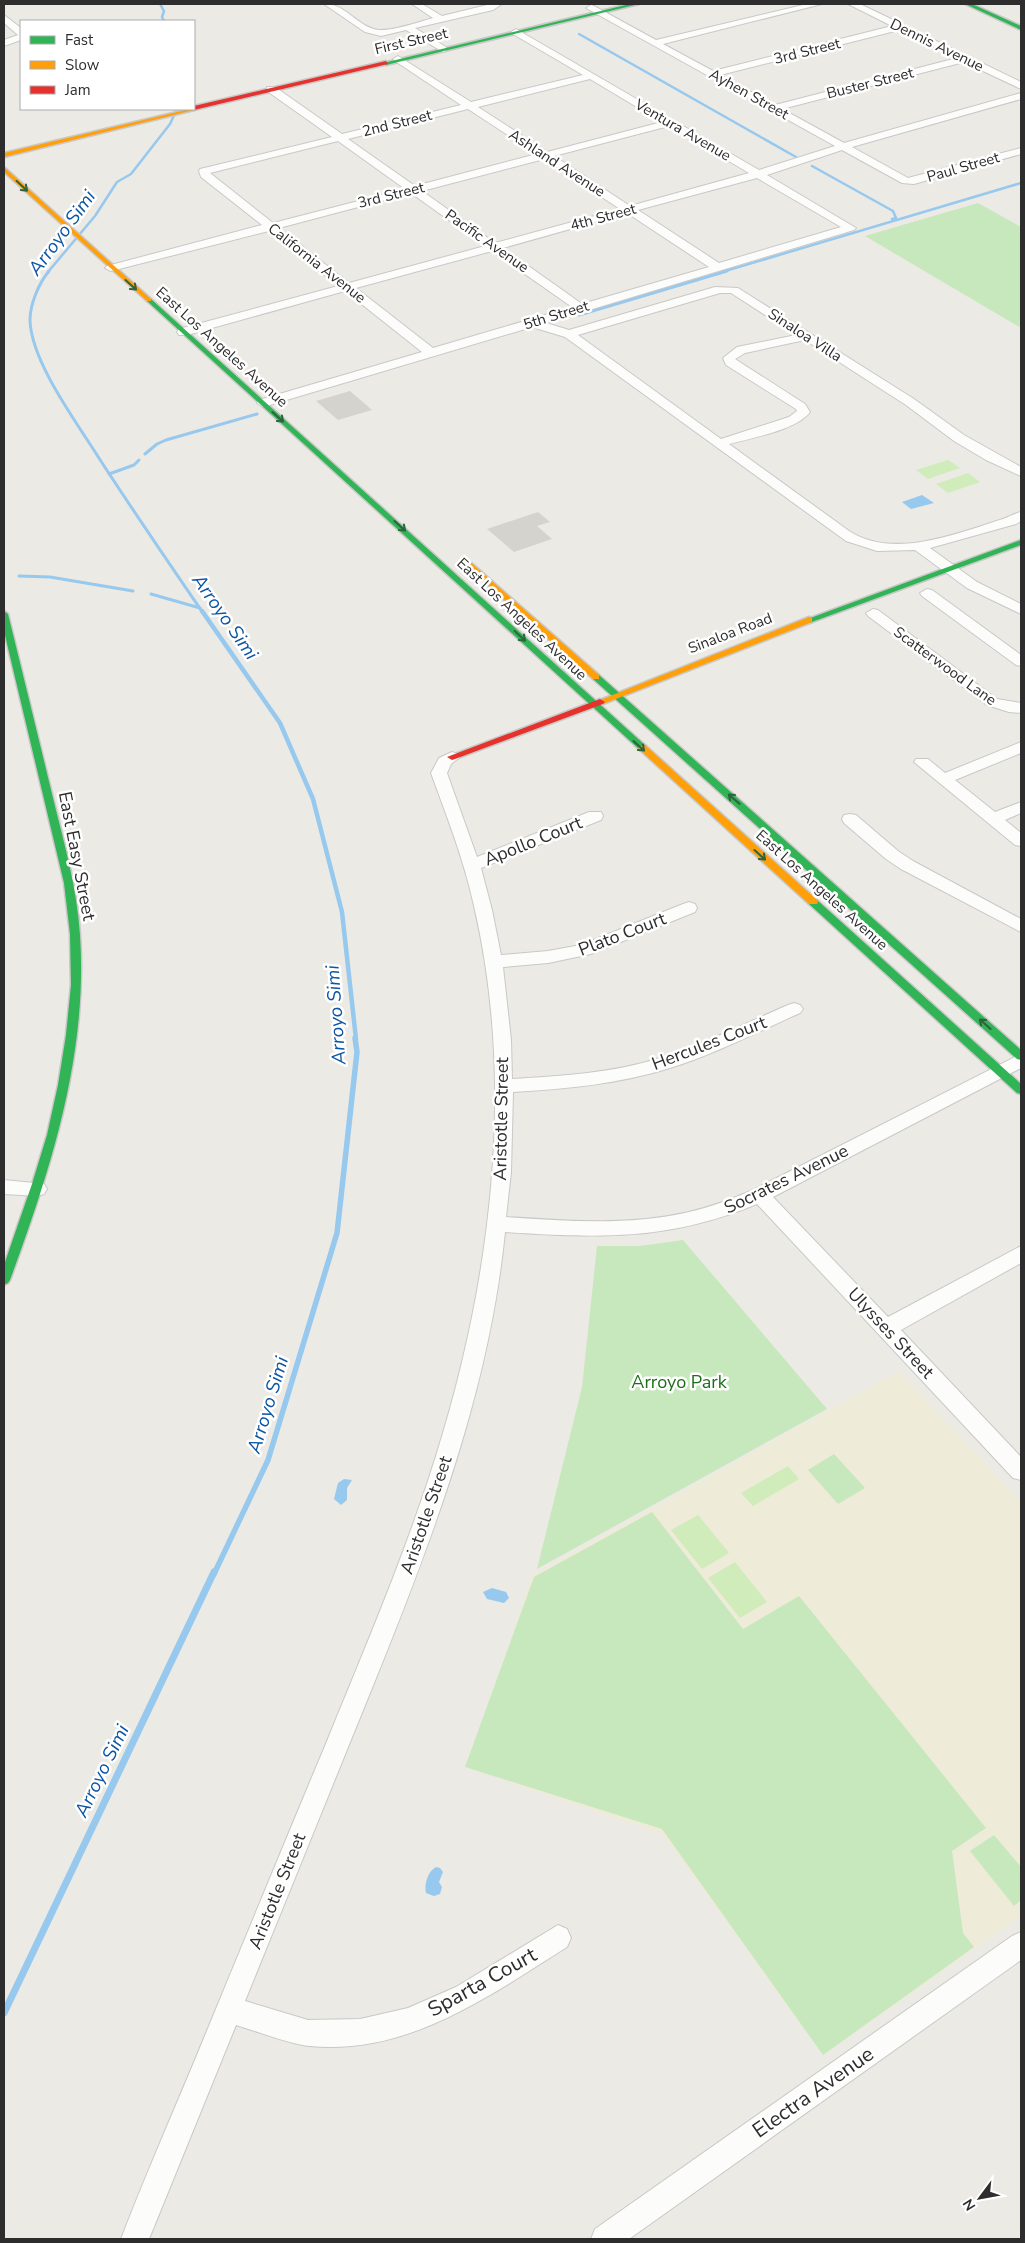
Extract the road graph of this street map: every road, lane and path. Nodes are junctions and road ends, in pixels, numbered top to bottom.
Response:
1 (329, 4) edge
2 (416, 4) edge
3 (636, 4) edge
4 (817, 4) edge
5 (853, 4) edge
6 (968, 4) edge
7 (497, 5) edge
8 (600, 8) edge
9 (4, 18) edge
10 (442, 20) junction
11 (902, 27) junction
12 (409, 28) junction
13 (1021, 28) edge
14 (516, 32) junction
15 (20, 34) edge
16 (20, 35) edge
17 (4, 43) edge
18 (655, 43) junction
19 (439, 46) junction
20 (398, 59) junction
21 (965, 59) junction
22 (713, 74) junction
23 (591, 76) junction
24 (1021, 86) edge
25 (272, 89) junction
26 (1021, 96) edge
27 (197, 105) edge
28 (469, 106) junction
29 (774, 108) junction
30 (170, 110) edge
31 (154, 113) edge
32 (670, 123) junction
33 (340, 138) junction
34 (845, 148) junction
35 (1021, 151) edge
36 (7, 153) edge
37 (545, 156) junction
38 (4, 169) edge
39 (204, 171) joint
40 (758, 174) junction
41 (906, 182) joint
42 (413, 189) junction
43 (628, 210) junction
44 (271, 226) junction
45 (850, 228) joint
46 (495, 247) junction
47 (119, 251) dead end
48 (131, 262) junction
49 (718, 267) junction
50 (111, 268) junction
51 (146, 275) dead end
52 (347, 287) junction
53 (579, 307) junction
54 (200, 323) junction
55 (530, 323) junction
56 (183, 332) junction
57 (569, 334) junction
58 (808, 336) junction
59 (217, 339) dead end
60 (431, 353) junction
61 (278, 393) junction
62 (263, 403) junction
63 (292, 406) dead end
64 (720, 443) junction
65 (1021, 472) edge
66 (1021, 516) edge
67 (1021, 542) edge
68 (918, 546) junction
69 (459, 555) dead end
70 (945, 566) junction
71 (927, 593) dead end
72 (1021, 610) edge
73 (873, 613) dead end
74 (4, 614) edge
75 (7, 650) edge
76 (1021, 662) edge
77 (614, 695) junction
78 (593, 704) junction
79 (1021, 708) edge
80 (1021, 747) edge
81 (452, 757) joint
82 (922, 762) dead end
83 (944, 780) junction
84 (1021, 807) edge
85 (595, 816) dead end
86 (994, 819) junction
87 (850, 820) dead end
88 (1021, 841) edge
89 (472, 865) junction
90 (689, 908) dead end
91 (1021, 926) edge
92 (494, 962) junction
93 (794, 1009) dead end
94 (1021, 1058) edge
95 (1000, 1070) junction
96 (504, 1086) junction
97 (1021, 1090) edge
98 (4, 1187) edge
99 (37, 1189) junction
100 (760, 1195) junction
101 (496, 1224) junction
102 (1021, 1254) edge
103 (4, 1280) edge
104 (887, 1328) junction
105 (1021, 1471) edge
106 (558, 1938) dead end
107 (1021, 1945) edge
108 (228, 2009) junction
109 (135, 2239) edge
110 (605, 2239) edge

1 - 12 street
2 - 10 street
3 - 8 main road, First Street
4 - 18 street
5 - 11 street, Dennis Avenue
6 - 13 main road
7 - 10 street
8 - 14 main road, First Street
8 - 18 street, Ayhen Street
8 - 19 main road, First Street
9 - 15 street
10 - 12 street
11 - 21 street, Dennis Avenue
11 - 22 street, 3rd Street
12 - 19 street
14 - 19 main road, First Street
14 - 23 street, Ventura Avenue
16 - 17 street
18 - 22 street, Ayhen Street
19 - 20 main road, First Street
19 - 27 main road, First Street
20 - 25 main road, First Street
20 - 28 street, Ashland Avenue
21 - 24 street, Dennis Avenue
21 - 29 street, Buster Street
22 - 29 street, Ayhen Street
23 - 28 street, 2nd Street
23 - 32 street, Ventura Avenue
25 - 27 main road, First Street
25 - 33 street, Pacific Avenue
26 - 34 street, 4th Street
28 - 33 street, 2nd Street
28 - 37 street, Ashland Avenue
29 - 34 street, Ayhen Street
30 - 31 main road, First Street
31 - 36 main road, First Street
32 - 37 street, 3rd Street
32 - 40 street, Ventura Avenue
33 - 39 street, 2nd Street
33 - 42 street, Pacific Avenue
34 - 40 street, 4th Street
34 - 41 street, Ayhen Street
35 - 41 street, Paul Street
37 - 42 street, 3rd Street
37 - 43 street, Ashland Avenue
38 -> 50 main road, East Los Angeles Avenue
39 - 44 street, California Avenue
40 - 43 street, 4th Street
40 - 45 street, Ventura Avenue
42 - 44 street, 3rd Street
42 - 46 street, Pacific Avenue
43 - 46 street, 4th Street
43 - 49 street, Ashland Avenue
44 - 48 street, 3rd Street
44 - 52 street, California Avenue
45 - 49 street, 5th Street
46 - 52 street, 4th Street
46 - 53 street, Pacific Avenue
47 - 48 main road, East Los Angeles Avenue
48 - 50 street, 3rd Street
48 - 51 main road, East Los Angeles Avenue
49 - 53 street, 5th Street
50 -> 56 main road, East Los Angeles Avenue
52 - 54 street, 4th Street
52 - 60 street, California Avenue
53 - 55 street, 5th Street
54 - 56 street, 4th Street
54 - 59 main road, East Los Angeles Avenue
55 - 57 street
55 - 60 street, 5th Street
56 - 62 main road, East Los Angeles Avenue
57 - 58 street, Sinaloa Villa
57 - 64 street
58 - 64 street
58 - 65 street, Sinaloa Villa
60 - 61 street, 5th Street
61 - 62 street, 5th Street
61 - 63 main road, East Los Angeles Avenue
62 -> 78 main road, East Los Angeles Avenue
64 - 68 street
66 - 68 street
67 - 70 main road, Sinaloa Road
68 - 70 street
69 - 77 main road, East Los Angeles Avenue
70 - 72 street
70 - 77 main road, Sinaloa Road
71 - 76 street
73 - 79 street, Scatterwood Lane
74 - 75 main road, East Easy Street
75 - 99 main road, East Easy Street
77 - 78 main road, Sinaloa Road
94 -> 77 main road, East Los Angeles Avenue
78 - 81 main road, Sinaloa Road
78 -> 95 main road, East Los Angeles Avenue
80 - 83 street
81 - 89 street, Aristotle Street
82 - 83 street
83 - 86 street
84 - 86 street
85 - 89 street, Apollo Court
86 - 88 street
87 - 91 street
89 - 92 street, Aristotle Street
90 - 92 street, Plato Court
92 - 96 street, Aristotle Street
93 - 96 street, Hercules Court
94 - 95 street, Socrates Avenue
95 - 97 main road, East Los Angeles Avenue
95 - 100 street, Socrates Avenue
96 - 101 street, Aristotle Street
98 - 99 street
99 - 103 main road, East Easy Street
100 - 101 street, Socrates Avenue
100 - 104 street, Ulysses Street
101 - 108 street, Aristotle Street
102 - 104 street
104 - 105 street, Ulysses Street
106 - 108 street, Sparta Court
107 - 110 street, Electra Avenue
108 - 109 street, Aristotle Street

